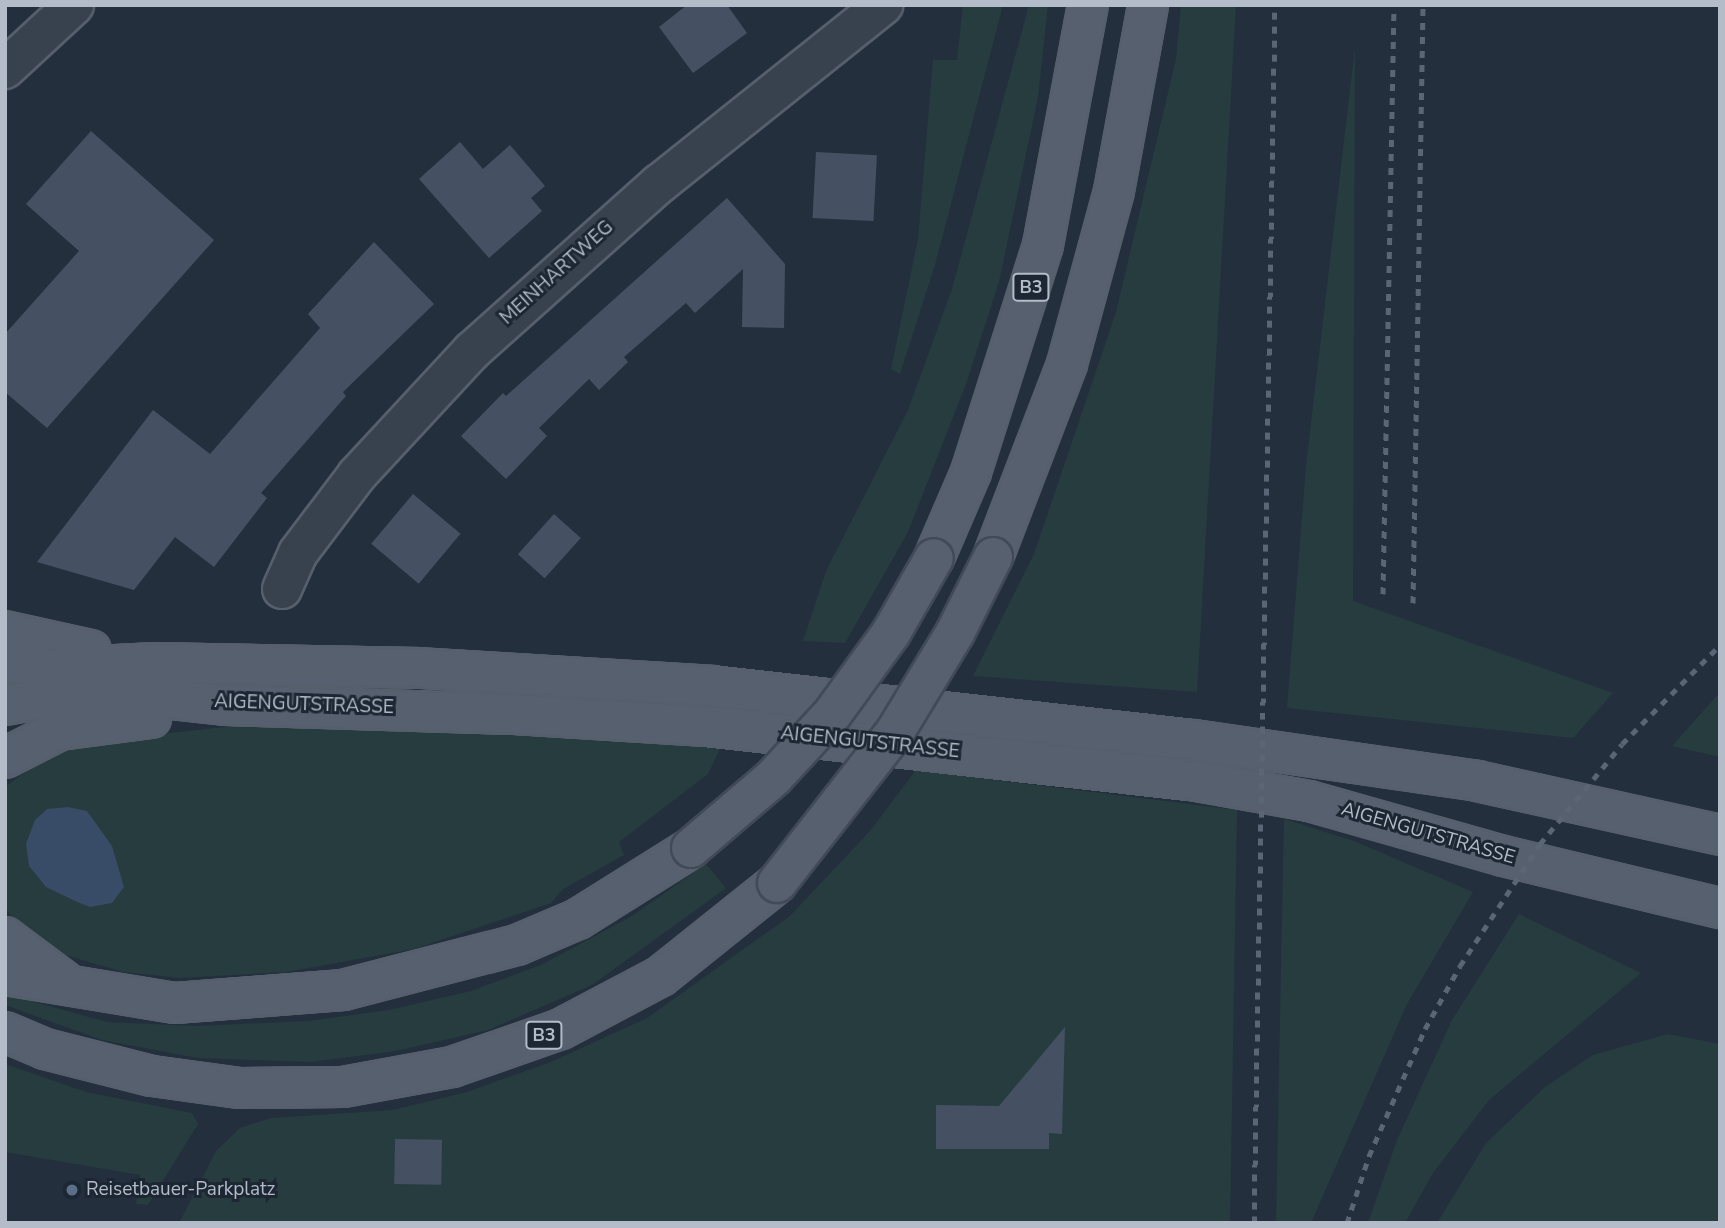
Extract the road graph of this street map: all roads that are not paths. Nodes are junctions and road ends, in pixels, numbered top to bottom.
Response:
1 (74, 5) edge
2 (883, 5) edge
3 (1088, 5) edge
4 (1148, 5) edge
5 (5, 69) edge
6 (282, 589) dead end
7 (5, 631) edge
8 (5, 663) edge
9 (155, 663) junction
10 (5, 705) edge
11 (225, 705) junction
12 (5, 758) edge
13 (1720, 835) edge
14 (1720, 908) edge
15 (5, 937) edge
16 (5, 975) edge
17 (75, 989) junction
18 (5, 1032) edge

1 - 5 street
2 - 6 street, MEINHARTWEG
3 - 17 main road, B3, bridge
4 - 18 main road, B3, bridge
7 - 9 main road
8 - 9 main road
9 - 13 main road, AIGENGUTSTRASSE
10 - 11 main road, AIGENGUTSTRASSE
11 - 12 main road
11 - 14 main road, AIGENGUTSTRASSE
15 - 17 main road
16 - 17 main road, B3

